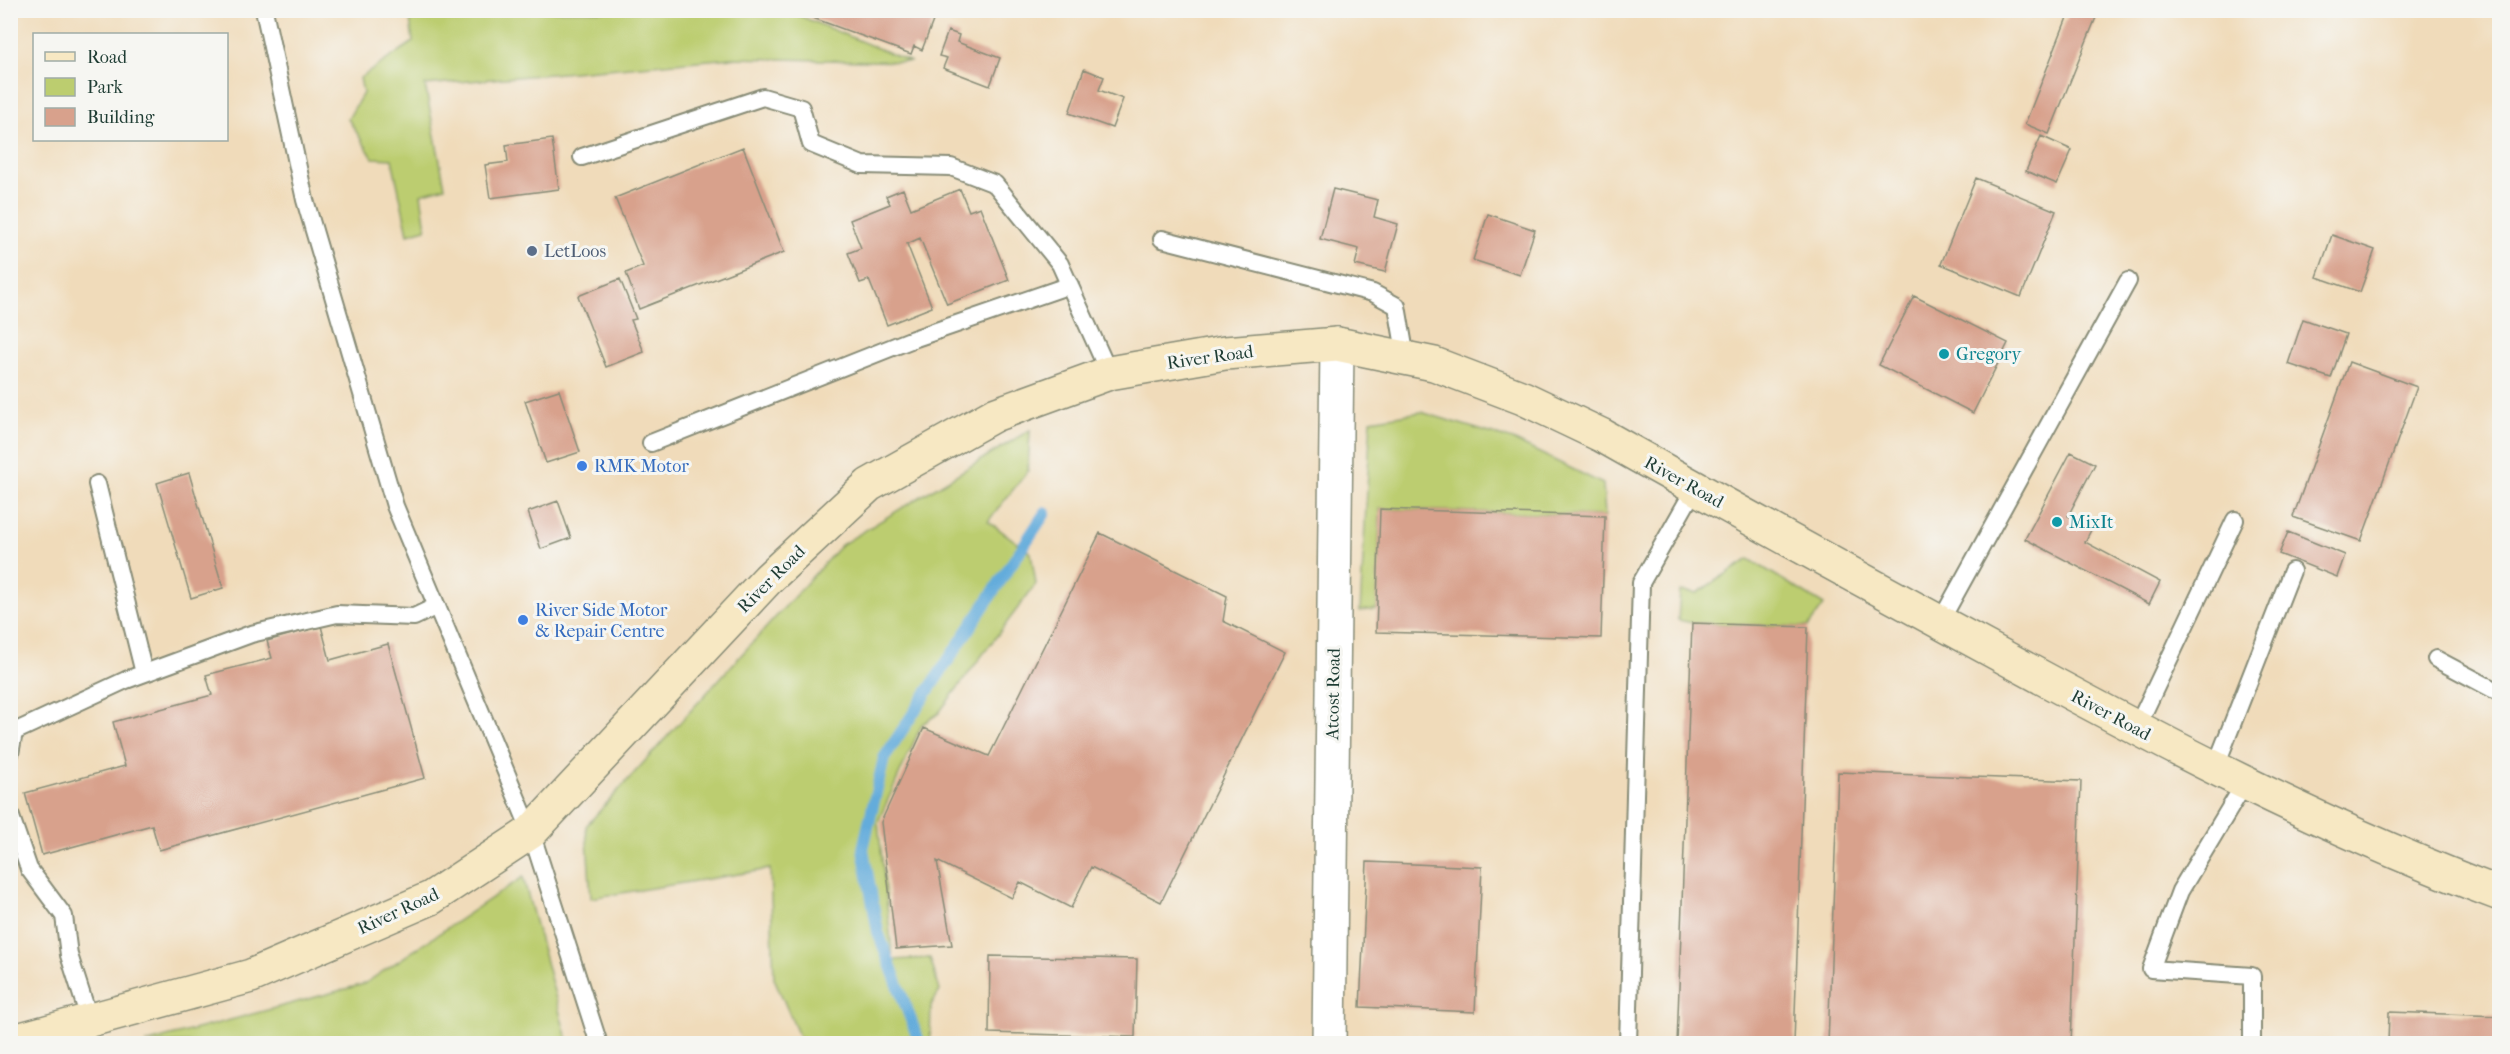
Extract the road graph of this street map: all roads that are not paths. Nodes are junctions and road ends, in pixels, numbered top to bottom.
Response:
1 (264, 10) edge
2 (582, 158) dead end
3 (1162, 239) dead end
4 (2128, 281) dead end
5 (1070, 285) junction
6 (1337, 344) junction
7 (1406, 358) junction
8 (1109, 373) junction
9 (651, 443) dead end
10 (97, 484) dead end
11 (1695, 488) junction
12 (2235, 520) dead end
13 (2292, 571) dead end
14 (437, 606) junction
15 (1940, 622) junction
16 (2436, 659) dead end
17 (144, 673) junction
18 (2499, 693) edge
19 (2136, 729) junction
20 (10, 754) edge
21 (2215, 768) junction
22 (2245, 783) junction
23 (10, 814) edge
24 (531, 832) junction
25 (2499, 894) edge
26 (90, 1021) junction
27 (10, 1042) edge
28 (599, 1044) edge
29 (1329, 1044) edge
30 (1628, 1044) edge
31 (2252, 1044) edge

1 - 14 lane
2 - 5 lane
3 - 7 lane
4 - 15 lane
5 - 8 lane
5 - 9 lane
6 - 7 street, River Road
6 - 8 street, River Road
6 - 29 street, Atcost Road
7 - 11 street, River Road
8 - 24 street, River Road
10 - 17 lane
11 - 15 street, River Road
11 - 30 lane
12 - 19 lane
13 - 21 lane
14 - 17 lane
14 - 24 lane
15 - 19 street, River Road
16 - 18 lane
17 - 20 lane
19 - 21 street, River Road
21 - 22 street, River Road
22 - 25 street, River Road
22 - 31 lane
23 - 26 lane
24 - 26 street, River Road
24 - 28 lane
26 - 27 street, River Road

